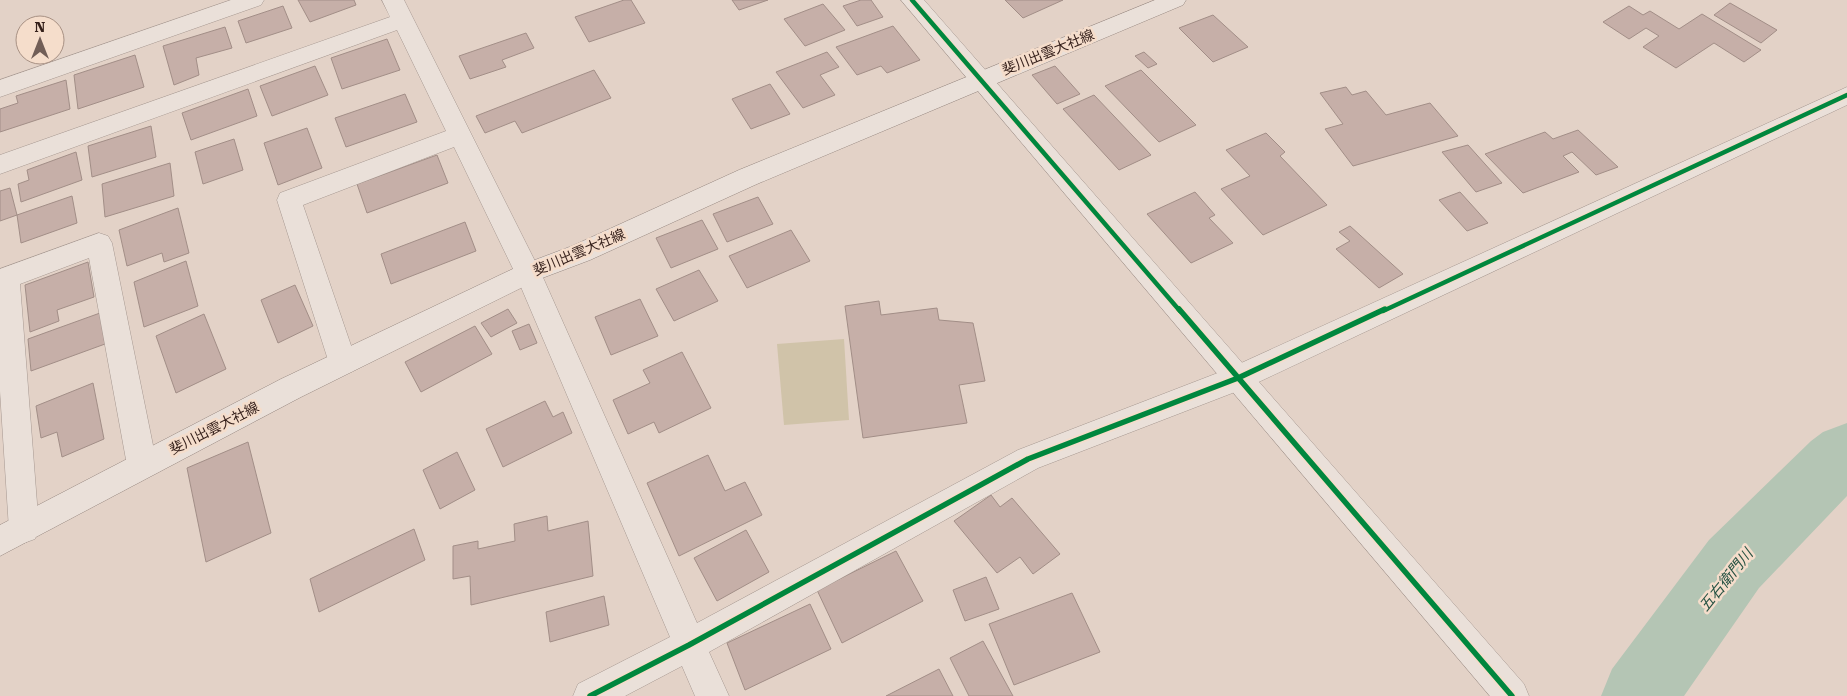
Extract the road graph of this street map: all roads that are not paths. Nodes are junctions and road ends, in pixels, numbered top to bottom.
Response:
1 (253, 0) edge
2 (912, 0) edge
3 (1175, 0) edge
4 (398, 10) edge
5 (981, 80) junction
6 (0, 89) edge
7 (1847, 95) edge
8 (460, 135) junction
9 (0, 165) edge
10 (528, 273) junction
11 (343, 363) junction
12 (1238, 378) junction
13 (142, 465) junction
14 (24, 529) junction
15 (0, 541) edge
16 (689, 645) junction
17 (590, 696) edge
18 (712, 696) edge
19 (1512, 696) edge

1 - 6 street
2 - 5 street
3 - 5 street, 斐川出雲大社線
4 - 8 street
4 - 9 street
5 - 10 street, 斐川出雲大社線
5 - 12 street
7 - 12 street
8 - 10 street
8 - 11 street
10 - 11 street, 斐川出雲大社線
10 - 16 street
11 - 13 street, 斐川出雲大社線
12 - 16 street
12 - 19 street
13 - 14 street, 斐川出雲大社線
13 - 14 street
14 - 15 street, 斐川出雲大社線
16 - 17 street
16 - 18 street

